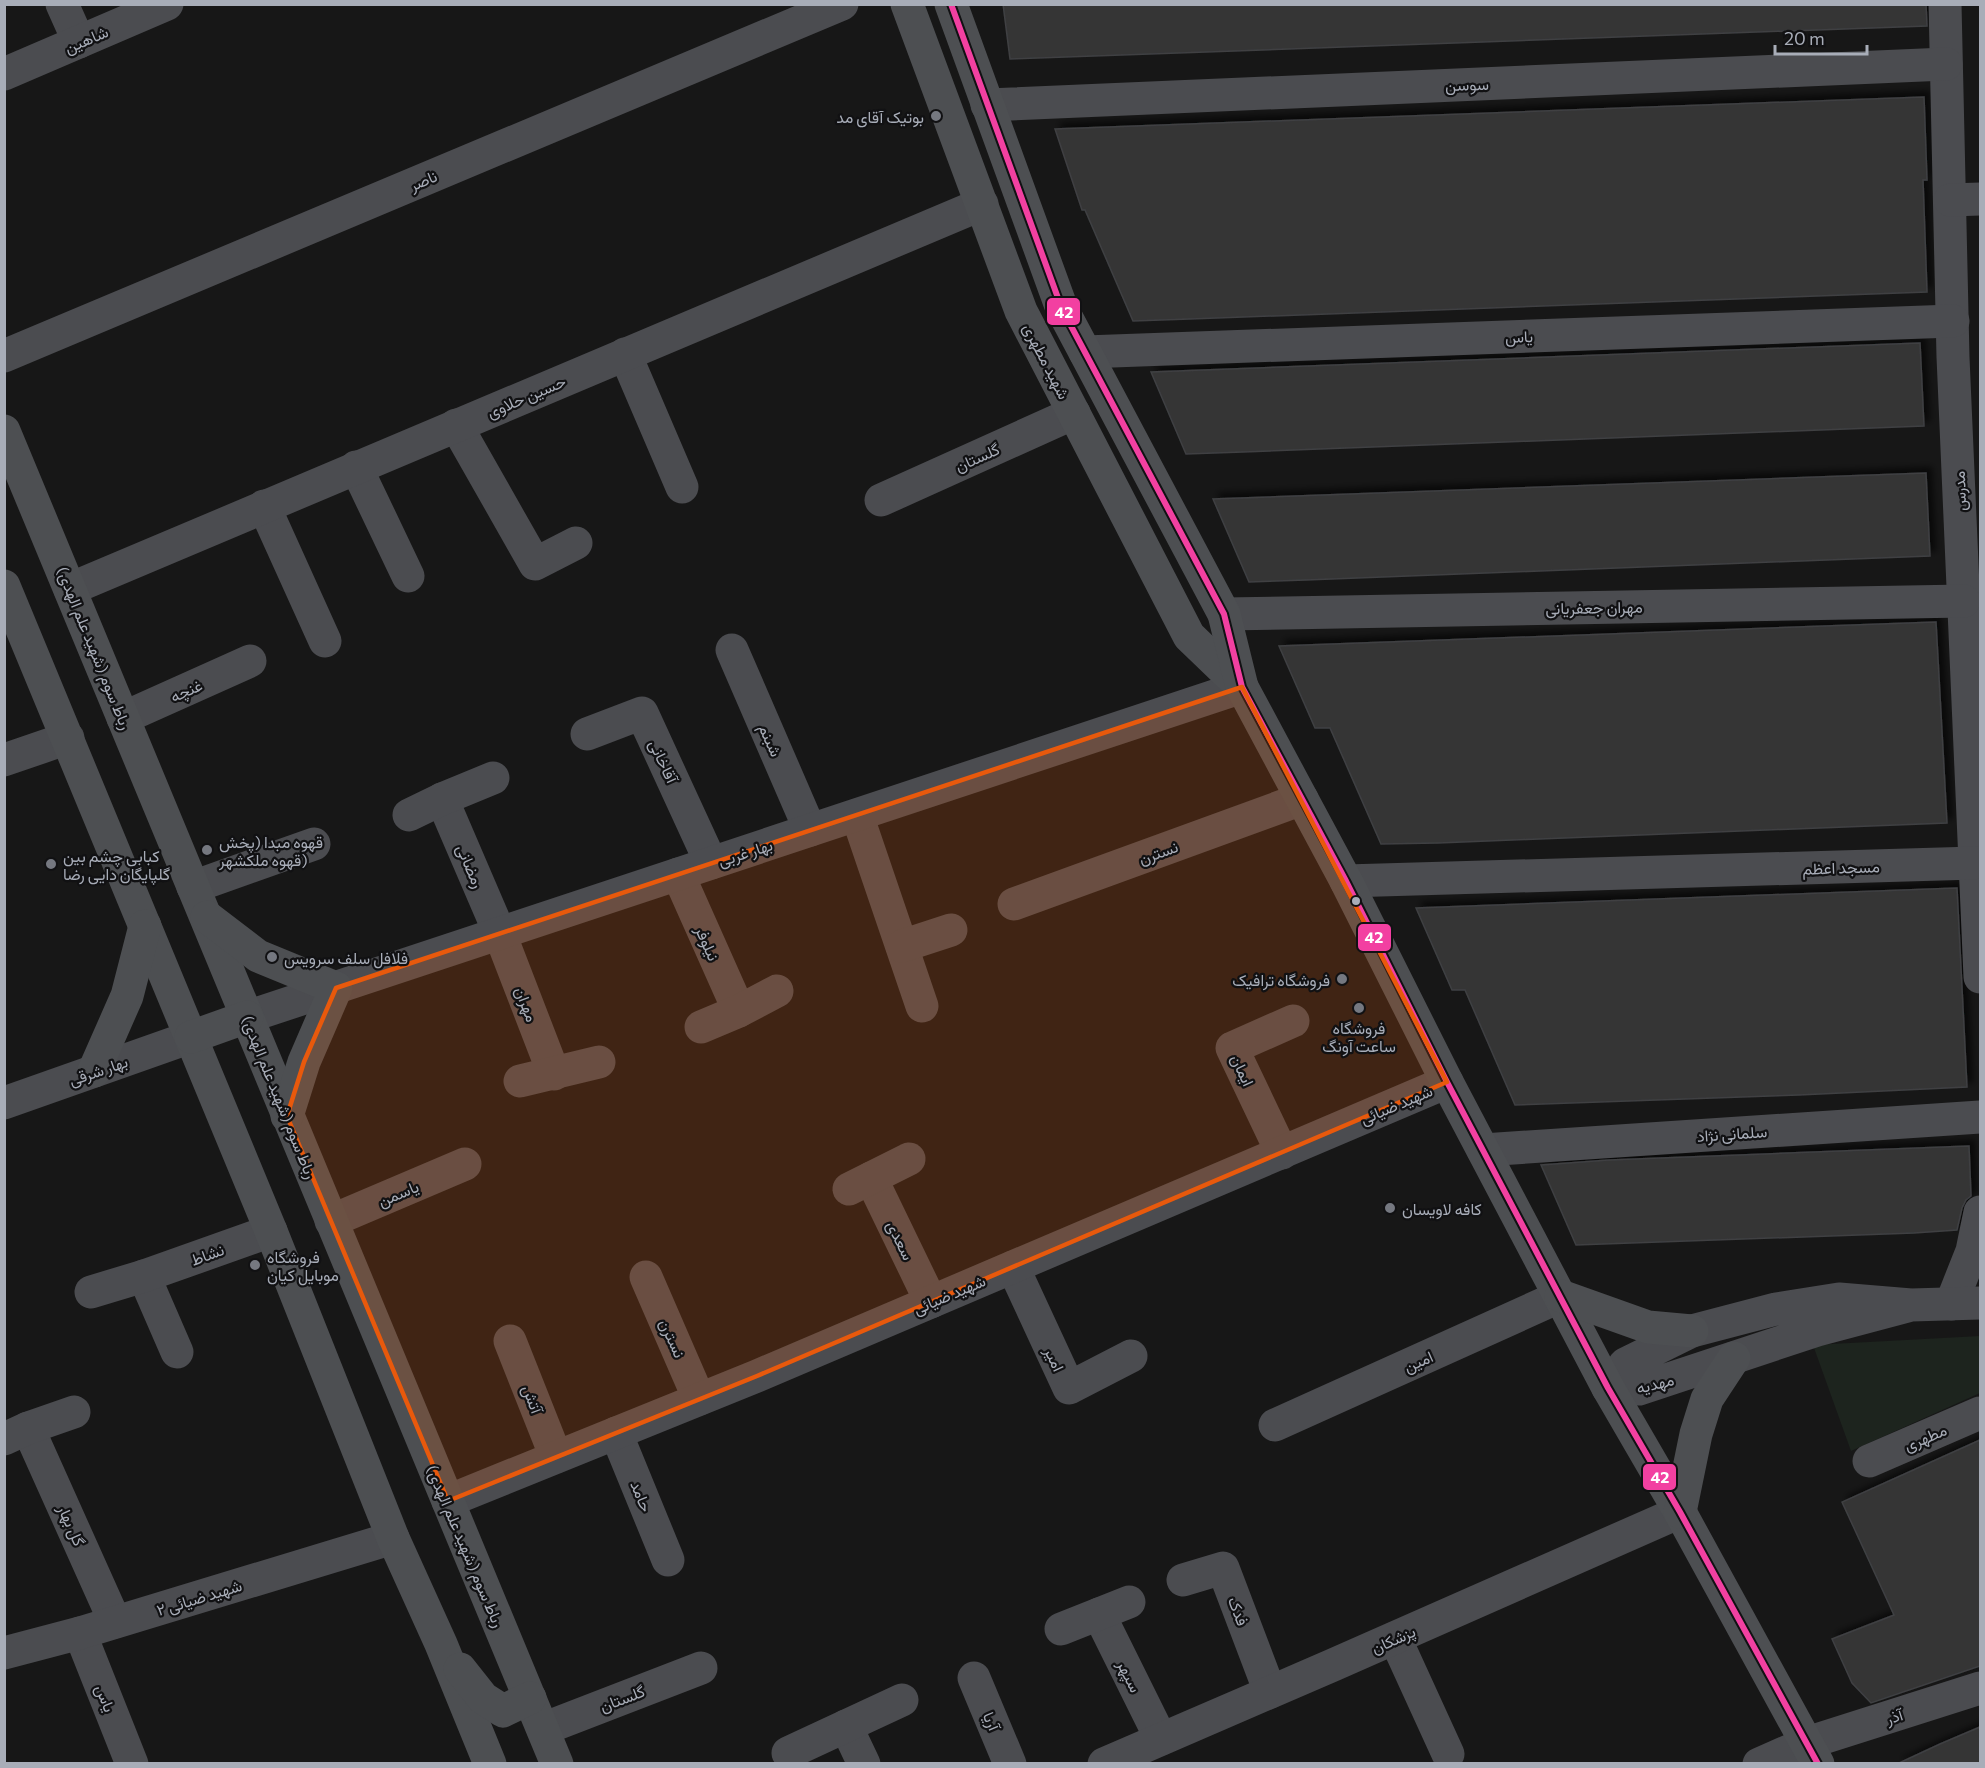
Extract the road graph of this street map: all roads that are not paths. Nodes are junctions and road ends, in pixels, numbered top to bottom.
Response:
1 (62, 4) edge
2 (842, 4) edge
3 (907, 4) edge
4 (951, 4) edge
5 (1945, 4) edge
6 (160, 6) edge
7 (79, 42) junction
8 (1946, 64) junction
9 (4, 74) edge
10 (987, 105) junction
11 (1965, 200) edge
12 (981, 204) junction
13 (1953, 321) junction
14 (1085, 352) junction
15 (625, 354) junction
16 (4, 356) edge
17 (1074, 413) junction
18 (456, 426) junction
19 (4, 431) edge
20 (356, 467) junction
21 (682, 487) dead end
22 (881, 500) dead end
23 (264, 506) junction
24 (576, 543) dead end
25 (1971, 563) edge
26 (408, 576) dead end
27 (70, 589) junction
28 (1964, 601) junction
29 (8, 606) edge
30 (1224, 614) junction
31 (325, 641) dead end
32 (732, 650) dead end
33 (250, 661) dead end
34 (1242, 687) junction
35 (123, 718) junction
36 (587, 734) dead end
37 (68, 738) junction
38 (4, 760) edge
39 (493, 778) dead end
40 (442, 799) junction
41 (1302, 800) junction
42 (409, 815) dead end
43 (858, 815) junction
44 (810, 830) junction
45 (314, 844) dead end
46 (711, 863) junction
47 (1976, 863) junction
48 (678, 874) junction
49 (1346, 881) junction
50 (199, 902) junction
51 (1014, 904) dead end
52 (1979, 917) edge
53 (145, 926) junction
54 (951, 930) dead end
55 (500, 934) junction
56 (902, 946) junction
57 (1980, 977) edge
58 (336, 988) junction
59 (777, 991) dead end
60 (922, 1006) dead end
61 (738, 1011) junction
62 (247, 1017) junction
63 (1293, 1021) dead end
64 (701, 1027) dead end
65 (191, 1037) junction
66 (599, 1062) dead end
67 (94, 1071) junction
68 (554, 1074) junction
69 (520, 1081) dead end
70 (1447, 1082) junction
71 (4, 1103) edge
72 (287, 1116) junction
73 (1980, 1117) edge
74 (1483, 1149) junction
75 (1282, 1153) junction
76 (909, 1159) dead end
77 (465, 1164) dead end
78 (1980, 1212) edge
79 (331, 1221) junction
80 (271, 1231) junction
81 (1013, 1267) junction
82 (144, 1276) junction
83 (646, 1277) dead end
84 (91, 1292) dead end
85 (1561, 1296) junction
86 (931, 1302) junction
87 (1966, 1304) edge
88 (1911, 1305) junction
89 (1692, 1331) junction
90 (510, 1341) dead end
91 (177, 1353) dead end
92 (1131, 1356) dead end
93 (1734, 1358) junction
94 (1608, 1388) junction
95 (699, 1399) junction
96 (74, 1412) dead end
97 (1980, 1413) edge
98 (1275, 1425) dead end
99 (616, 1432) junction
100 (16, 1434) edge
101 (556, 1457) junction
102 (1869, 1461) dead end
103 (448, 1501) junction
104 (1680, 1512) junction
105 (393, 1538) junction
106 (668, 1560) dead end
107 (1183, 1580) dead end
108 (1129, 1602) dead end
109 (1099, 1614) junction
110 (115, 1623) junction
111 (1061, 1629) dead end
112 (80, 1633) junction
113 (1395, 1638) junction
114 (441, 1644) junction
115 (4, 1653) edge
116 (701, 1668) dead end
117 (974, 1678) dead end
118 (1980, 1688) edge
119 (1270, 1692) junction
120 (530, 1698) junction
121 (902, 1700) dead end
122 (846, 1726) junction
123 (543, 1729) junction
124 (1161, 1739) junction
125 (788, 1753) dead end
126 (1448, 1754) dead end
127 (1812, 1754) edge
128 (132, 1764) edge
129 (490, 1764) edge
130 (557, 1764) edge
131 (864, 1764) edge
132 (1010, 1764) edge
133 (1104, 1764) edge
134 (1759, 1764) edge

1 - 7 street
2 - 16 street, ناصر
3 - 12 main road, شهید مطهری
4 - 10 main road, شهید مطهری
5 - 8 street, مدرس
6 - 7 street, شاهین
7 - 9 street, شاهین
8 - 10 street, سوسن
8 - 11 street, مدرس
10 - 14 main road, شهید مطهری
11 - 13 street, مدرس
12 - 15 street, حسین حلاوی
12 - 17 main road, شهید مطهری
13 - 14 street, یاس
13 - 25 street, مدرس
14 - 30 main road, شهید مطهری
15 - 18 street, حسین حلاوی
15 - 21 street
17 - 22 street, گلستان
17 - 34 main road, شهید مطهری
18 - 20 street, حسین حلاوی
18 - 24 street
19 - 27 main road, رباط سوم (شهید علم الهدی)
20 - 23 street, حسین حلاوی
20 - 26 street
23 - 27 street, حسین حلاوی
23 - 31 street
25 - 28 street, مدرس
27 - 35 main road, رباط سوم (شهید علم الهدی)
28 - 30 street, مهران جعفریانی
28 - 47 street, مدرس
29 - 37 main road
30 - 34 main road, شهید مطهری
32 - 44 street, شبنم
33 - 35 street, غنچه
34 - 41 main road, شهید مطهری
34 - 43 street, بهار غربی
35 - 50 main road, رباط سوم (شهید علم الهدی)
36 - 46 street, آقاخانی
37 - 38 street
37 - 53 main road
39 - 40 street
40 - 42 street
40 - 55 street, رمضانی
41 - 49 main road, شهید مطهری
41 - 51 street, نسترن
43 - 44 street, بهار غربی
43 - 56 street
44 - 46 street, بهار غربی
45 - 50 street
46 - 48 street, بهار غربی
47 - 49 street, مسجد اعظم
47 - 52 street, مدرس
48 - 55 street, بهار غربی
48 - 61 street, نیلوفر
49 - 70 main road, شهید مطهری
50 - 58 main road
50 - 62 main road, رباط سوم (شهید علم الهدی)
52 - 57 street, مدرس
53 - 65 main road
53 - 67 main road
54 - 56 street
55 - 58 street, بهار غربی
55 - 68 street, مهران
56 - 60 street
58 - 62 street, بهار غربی
58 - 72 main road
59 - 61 street
61 - 64 street
62 - 65 main road
62 - 72 main road, رباط سوم (شهید علم الهدی)
63 - 75 street, ایمان
65 - 67 street, بهار شرقی
65 - 80 main road
66 - 68 street
67 - 71 street, بهار شرقی
68 - 69 street
70 - 74 main road, شهید مطهری
70 - 75 street, شهید ضیائی
72 - 79 main road, رباط سوم (شهید علم الهدی)
73 - 74 street, سلمانی نژاد
74 - 85 main road, شهید مطهری
75 - 81 street, شهید ضیائی
76 - 86 street, سعدی
77 - 79 street, یاسمن
78 - 87 street
79 - 103 main road, رباط سوم (شهید علم الهدی)
80 - 82 street, نشاط
80 - 105 main road
81 - 86 street, شهید ضیائی
81 - 92 street, امیر
82 - 84 street, نشاط
82 - 91 street
83 - 95 street, نسترن
85 - 89 main road
85 - 94 main road, شهید مطهری
85 - 98 street, امین
86 - 95 street, شهید ضیائی
87 - 88 street, مهدیه
88 - 89 street, مهدیه
88 - 93 street, مهدیه
89 - 94 street, مهدیه
90 - 101 street, آتش
93 - 94 street, مهدیه
93 - 104 main road
94 - 104 main road, شهید مطهری
95 - 99 street, شهید ضیائی
96 - 100 street
97 - 102 street, مطهری
99 - 101 street, شهید ضیائی
99 - 106 street, حامد
100 - 110 street, گل بهار
101 - 103 street, شهید ضیائی
103 - 120 main road, رباط سوم (شهید علم الهدی)
104 - 113 street, پزشکان
104 - 127 main road, شهید مطهری
105 - 110 street, شهید ضیائی ۲
105 - 114 main road
107 - 119 street, فدک
108 - 109 street
109 - 111 street
109 - 124 street, سپهر
110 - 112 street, شهید ضیائی ۲
112 - 115 street, شهید ضیائی ۲
112 - 128 street, یاس
113 - 119 street, پزشکان
113 - 126 street
114 - 120 main road
114 - 129 main road
116 - 123 street, گلستان
117 - 132 street, آریا
118 - 127 street, آذر
119 - 124 street, پزشکان
120 - 123 main road, رباط سوم (شهید علم الهدی)
121 - 122 street
122 - 125 street
122 - 131 street
123 - 130 main road, رباط سوم (شهید علم الهدی)
124 - 133 street, پزشکان
127 - 134 street, آذر

